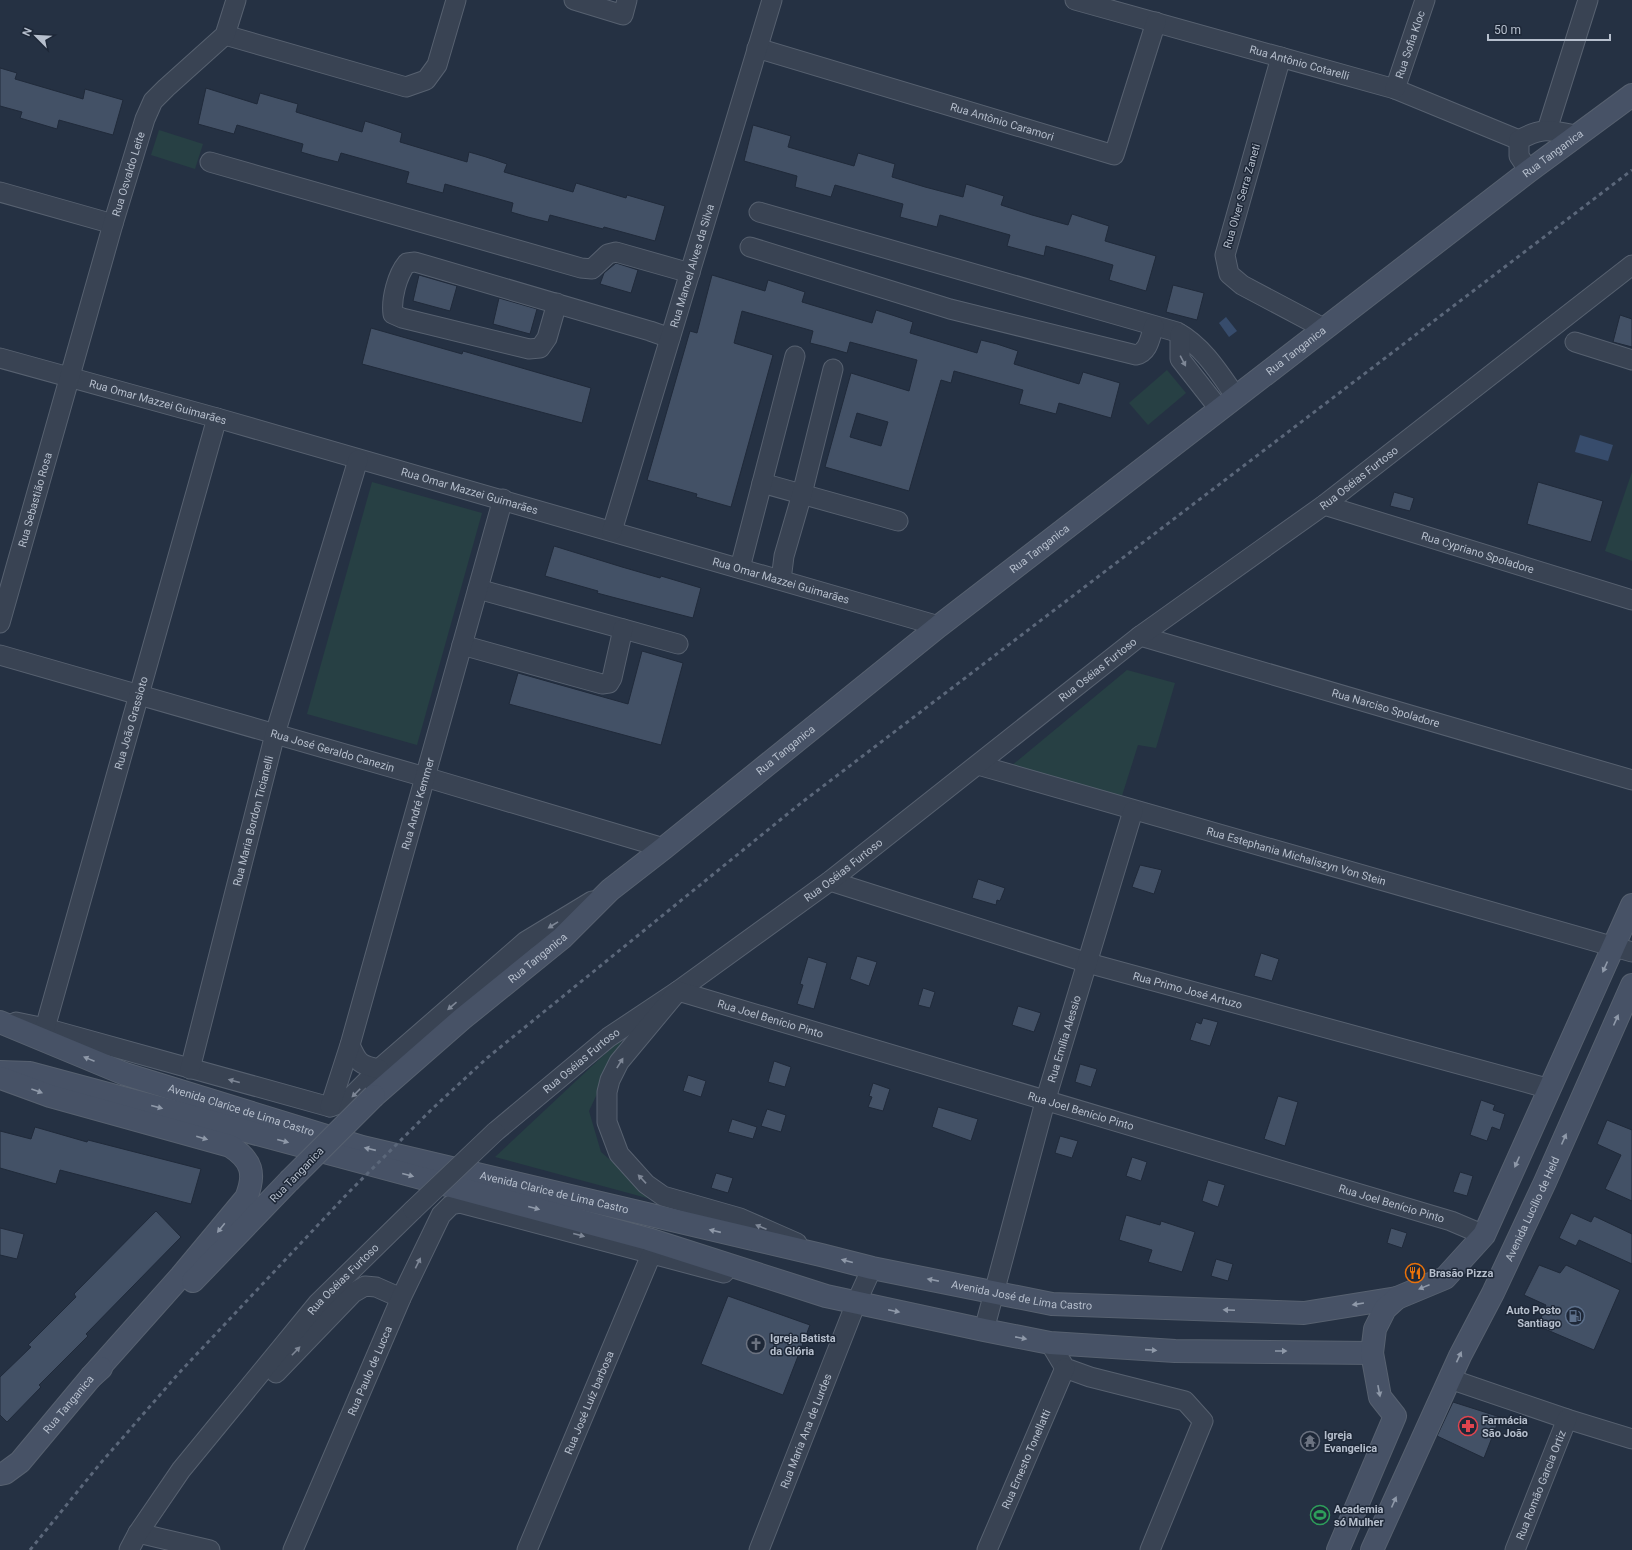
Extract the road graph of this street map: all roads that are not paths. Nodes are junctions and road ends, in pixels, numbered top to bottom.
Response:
1 (236, 0) edge
2 (456, 0) edge
3 (574, 0) edge
4 (627, 0) edge
5 (772, 0) edge
6 (1076, 0) edge
7 (1425, 0) edge
8 (1588, 0) edge
9 (1113, 5) edge
10 (1156, 22) junction
11 (225, 35) junction
12 (757, 48) junction
13 (1281, 57) junction
14 (1395, 89) junction
15 (1632, 95) edge
16 (1547, 130) junction
17 (1576, 135) junction
18 (1519, 140) junction
19 (210, 162) dead end
20 (1529, 171) junction
21 (0, 192) edge
22 (759, 212) dead end
23 (113, 224) junction
24 (750, 247) dead end
25 (1632, 265) edge
26 (690, 273) junction
27 (557, 303) junction
28 (1154, 326) junction
29 (1325, 329) junction
30 (670, 338) junction
31 (1575, 342) dead end
32 (795, 356) dead end
33 (0, 358) edge
34 (1632, 360) edge
35 (833, 369) dead end
36 (69, 377) junction
37 (1228, 404) junction
38 (217, 418) junction
39 (358, 460) junction
40 (762, 483) junction
41 (802, 494) junction
42 (503, 499) junction
43 (1324, 505) junction
44 (898, 522) dead end
45 (612, 531) junction
46 (740, 568) junction
47 (781, 580) junction
48 (478, 590) junction
49 (1632, 600) edge
50 (0, 623) edge
51 (939, 626) junction
52 (623, 629) junction
53 (1140, 636) junction
54 (678, 644) dead end
55 (462, 645) junction
56 (0, 655) edge
57 (138, 695) junction
58 (275, 734) junction
59 (978, 765) junction
60 (425, 777) junction
61 (1632, 780) edge
62 (1133, 810) junction
63 (664, 848) junction
64 (830, 881) junction
65 (610, 890) junction
66 (1632, 905) edge
67 (1623, 949) edge
68 (1088, 963) junction
69 (1632, 984) edge
70 (678, 991) junction
71 (0, 1020) edge
72 (44, 1028) junction
73 (350, 1045) junction
74 (190, 1068) junction
75 (379, 1069) junction
76 (0, 1072) edge
77 (0, 1078) edge
78 (1550, 1089) junction
79 (1045, 1102) junction
80 (330, 1107) junction
81 (653, 1217) joint
82 (1484, 1235) junction
83 (650, 1247) junction
84 (1512, 1248) junction
85 (822, 1255) junction
86 (872, 1268) junction
87 (993, 1292) junction
88 (401, 1298) junction
89 (1397, 1298) junction
90 (856, 1303) junction
91 (984, 1330) junction
92 (1050, 1343) junction
93 (1372, 1353) junction
94 (1065, 1368) junction
95 (91, 1377) junction
96 (1450, 1378) junction
97 (1395, 1416) junction
98 (1567, 1419) junction
99 (1426, 1430) junction
100 (1632, 1439) edge
101 (182, 1470) junction
102 (0, 1474) edge
103 (138, 1533) junction
104 (129, 1550) edge
105 (210, 1550) edge
106 (293, 1550) edge
107 (527, 1550) edge
108 (758, 1550) edge
109 (986, 1550) edge
110 (1150, 1550) edge
111 (1338, 1550) edge
112 (1372, 1550) edge
113 (1514, 1550) edge

1 - 11 street
2 - 11 street
3 - 4 street
5 - 12 street, Rua Manoel Alves da Silva
6 - 9 street, Rua Antônio Cotarelli
7 - 14 street, Rua Sofia Kloc
8 - 16 street
9 - 10 street, Rua Antônio Cotarelli
10 - 12 street, Rua Antônio Caramori
10 - 13 street, Rua Antônio Cotarelli
11 - 23 street, Rua Osvaldo Leite
12 - 26 street, Rua Manoel Alves da Silva
13 - 14 street, Rua Antônio Cotarelli
13 - 29 street, Rua Olver Serra Zaneti
14 - 18 street, Rua Antônio Cotarelli
15 - 17 street, Rua Tanganica
16 - 17 street
16 - 18 street
17 - 20 street, Rua Tanganica
18 - 20 street
19 - 26 street
20 - 29 street, Rua Tanganica
21 - 23 street
22 - 28 street
23 - 36 street, Rua Osvaldo Leite
24 - 28 street
25 - 43 street, Rua Oséias Furtoso
26 - 30 street, Rua Manoel Alves da Silva
27 - 27 street
27 - 30 street
28 - 37 street
29 - 37 street, Rua Tanganica
30 - 45 street, Rua Manoel Alves da Silva
31 - 34 street
32 - 40 street
33 - 36 street, Rua Omar Mazzei Guimarães
35 - 41 street
36 - 38 street, Rua Omar Mazzei Guimarães
36 - 50 street, Rua Sebastião Rosa
37 - 51 street, Rua Tanganica
38 - 39 street, Rua Omar Mazzei Guimarães
38 - 57 street, Rua João Grassioto
39 - 42 street, Rua Omar Mazzei Guimarães
39 - 58 street, Rua Maria Bordon Ticianelli
40 - 41 street
40 - 46 street
41 - 44 street
41 - 47 street
42 - 45 street, Rua Omar Mazzei Guimarães
42 - 48 street, Rua André Kemmer
43 - 49 street, Rua Cypriano Spoladore
43 - 53 street, Rua Oséias Furtoso
45 - 46 street, Rua Omar Mazzei Guimarães
46 - 47 street, Rua Omar Mazzei Guimarães
47 - 51 street, Rua Omar Mazzei Guimarães
48 - 52 street
48 - 55 street, Rua André Kemmer
51 - 63 street, Rua Tanganica
52 - 54 street
52 - 55 street
53 - 59 street, Rua Oséias Furtoso
53 - 61 street, Rua Narciso Spoladore
55 - 60 street, Rua André Kemmer
56 - 57 street, Rua José Geraldo Canezin
57 - 58 street, Rua José Geraldo Canezin
57 - 72 street, Rua João Grassioto
58 - 60 street, Rua José Geraldo Canezin
58 - 74 street, Rua Maria Bordon Ticianelli
59 - 62 street, Rua Estephania Michaliszyn Von Stein
59 - 64 street, Rua Oséias Furtoso
60 - 63 street, Rua José Geraldo Canezin
60 - 73 street, Rua André Kemmer
62 - 67 street, Rua Estephania Michaliszyn Von Stein
62 - 68 street, Rua Emília Alessio
63 - 65 street, Rua Tanganica
64 - 68 street, Rua Primo José Artuzo
64 - 70 street, Rua Oséias Furtoso
65 -> 75 street
65 - 95 street, Rua Tanganica, bridge
66 - 67 street
67 -> 78 street
68 - 78 street, Rua Primo José Artuzo
68 - 79 street, Rua Emília Alessio
84 -> 69 street, Avenida Lucílio de Held
70 - 79 street, Rua Joel Benício Pinto
85 -> 70 street
70 - 101 street, Rua Oséias Furtoso, bridge
71 - 72 street
81 -> 71 street, Avenida Clarice de Lima Castro
72 - 74 street
73 - 75 street
73 - 80 street, Rua André Kemmer
80 -> 74 street
75 -> 80 street
76 -> 83 street, Avenida Clarice de Lima Castro
77 -> 95 street
78 -> 82 street
79 - 82 street, Rua Joel Benício Pinto
79 - 87 street, Rua Emília Alessio
85 -> 81 street, Avenida José de Lima Castro
82 - 84 street
82 -> 89 street
88 -> 83 street, Rua Paulo de Lucca
83 - 90 street
83 - 107 street, Rua José Luíz barbosa
96 -> 84 street, Avenida Lucílio de Held
86 -> 85 street, Avenida José de Lima Castro
87 -> 86 street, Avenida José de Lima Castro
86 - 90 street, Rua Maria Ana de Lurdes
89 -> 87 street, Avenida José de Lima Castro
87 - 91 street, Rua Emília Alessio
101 -> 88 street
88 - 106 street, Rua Paulo de Lucca
89 - 93 street
90 -> 91 street
90 - 108 street, Rua Maria Ana de Lurdes
91 -> 92 street
92 -> 93 street
92 - 94 street
93 -> 97 street
94 - 109 street, Rua Ernesto Tonellatti
94 - 110 street
95 - 102 street, Rua Tanganica
96 - 98 street
96 - 99 street, Avenida Lucílio de Held
97 - 99 street
97 - 111 street
98 - 100 street
98 - 113 street, Rua Romão Garcia Ortiz
112 -> 99 street, Avenida Lucílio de Held
101 - 103 street, Rua Oséias Furtoso
103 - 104 street, Rua Oséias Furtoso
103 - 105 street

